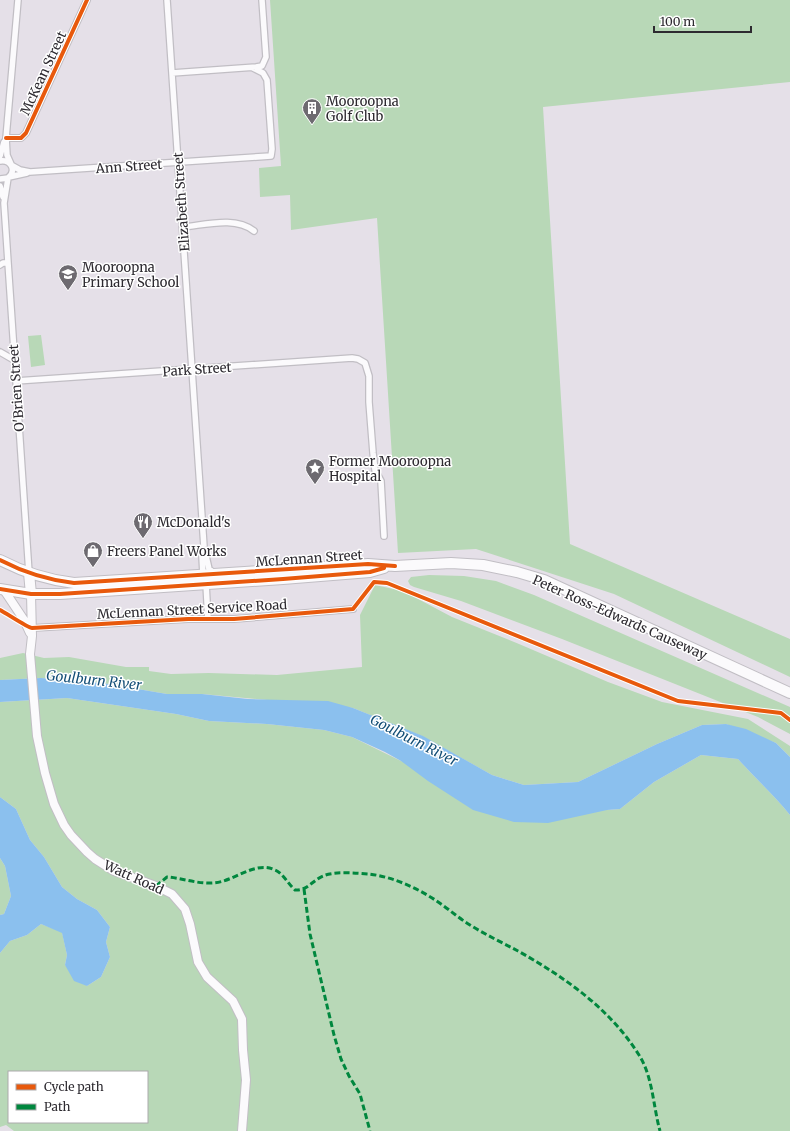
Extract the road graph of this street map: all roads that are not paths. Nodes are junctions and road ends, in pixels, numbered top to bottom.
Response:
1 (18, 0) edge
2 (87, 0) edge
3 (167, 0) edge
4 (262, 0) edge
5 (256, 67) junction
6 (172, 73) junction
7 (6, 138) junction
8 (0, 156) edge
9 (0, 161) edge
10 (178, 162) junction
11 (11, 165) junction
12 (36, 172) junction
13 (0, 178) edge
14 (9, 178) junction
15 (0, 186) edge
16 (4, 203) junction
17 (183, 227) junction
18 (254, 232) dead end
19 (8, 264) junction
20 (0, 265) edge
21 (0, 352) edge
22 (14, 360) junction
23 (192, 370) junction
24 (16, 381) junction
25 (384, 536) dead end
26 (204, 547) junction
27 (0, 560) edge
28 (420, 564) joint
29 (395, 566) junction
30 (29, 573) junction
31 (218, 574) junction
32 (204, 580) junction
33 (2, 590) edge
34 (31, 594) junction
35 (353, 609) dead end
36 (208, 619) junction
37 (32, 628) junction
38 (32, 640) junction
39 (790, 693) edge
40 (242, 1131) edge

1 - 7 street
2 - 7 street, McKean Street
3 - 6 street, Elizabeth Street
4 - 5 street
5 - 6 street
5 - 10 street, Ann Street
6 - 10 street, Elizabeth Street
7 - 8 street
7 - 11 street
9 - 11 street, Ann Street
10 - 12 street, Ann Street
10 - 17 street, Elizabeth Street
11 - 12 street, Ann Street
11 - 14 street, O'Brien Street
12 - 14 street, Ann Street
13 - 14 street, Ann Street
14 - 16 street, O'Brien Street
15 - 16 street, O'Brien Street
16 - 19 street, O'Brien Street
17 - 18 street
17 - 23 street, Elizabeth Street
19 - 20 street
19 - 22 street, O'Brien Street
21 - 22 street
22 - 24 street, O'Brien Street
23 - 24 street, Park Street
23 - 25 street, Park Street
23 - 26 street, Elizabeth Street
24 - 30 street, O'Brien Street
26 - 31 street, Elizabeth Street
26 - 32 street, Elizabeth Street
27 - 30 highway, McLennan Street
28 - 29 highway, McLennan Street
28 - 39 highway, Peter Ross-Edwards Causeway
29 - 31 highway, McLennan Street
29 - 32 highway, McLennan Street
30 - 32 highway, McLennan Street
30 - 34 highway
31 - 32 highway, McLennan Street
32 - 34 highway, McLennan Street
32 - 36 street, Elizabeth Street
33 - 34 highway, McLennan Street
33 - 38 street
34 - 37 street, Watt Road
35 - 36 street, McLennan Street Service Road
36 - 37 street, McLennan Street Service Road
37 - 38 street, Watt Road
38 - 40 street, Watt Road

